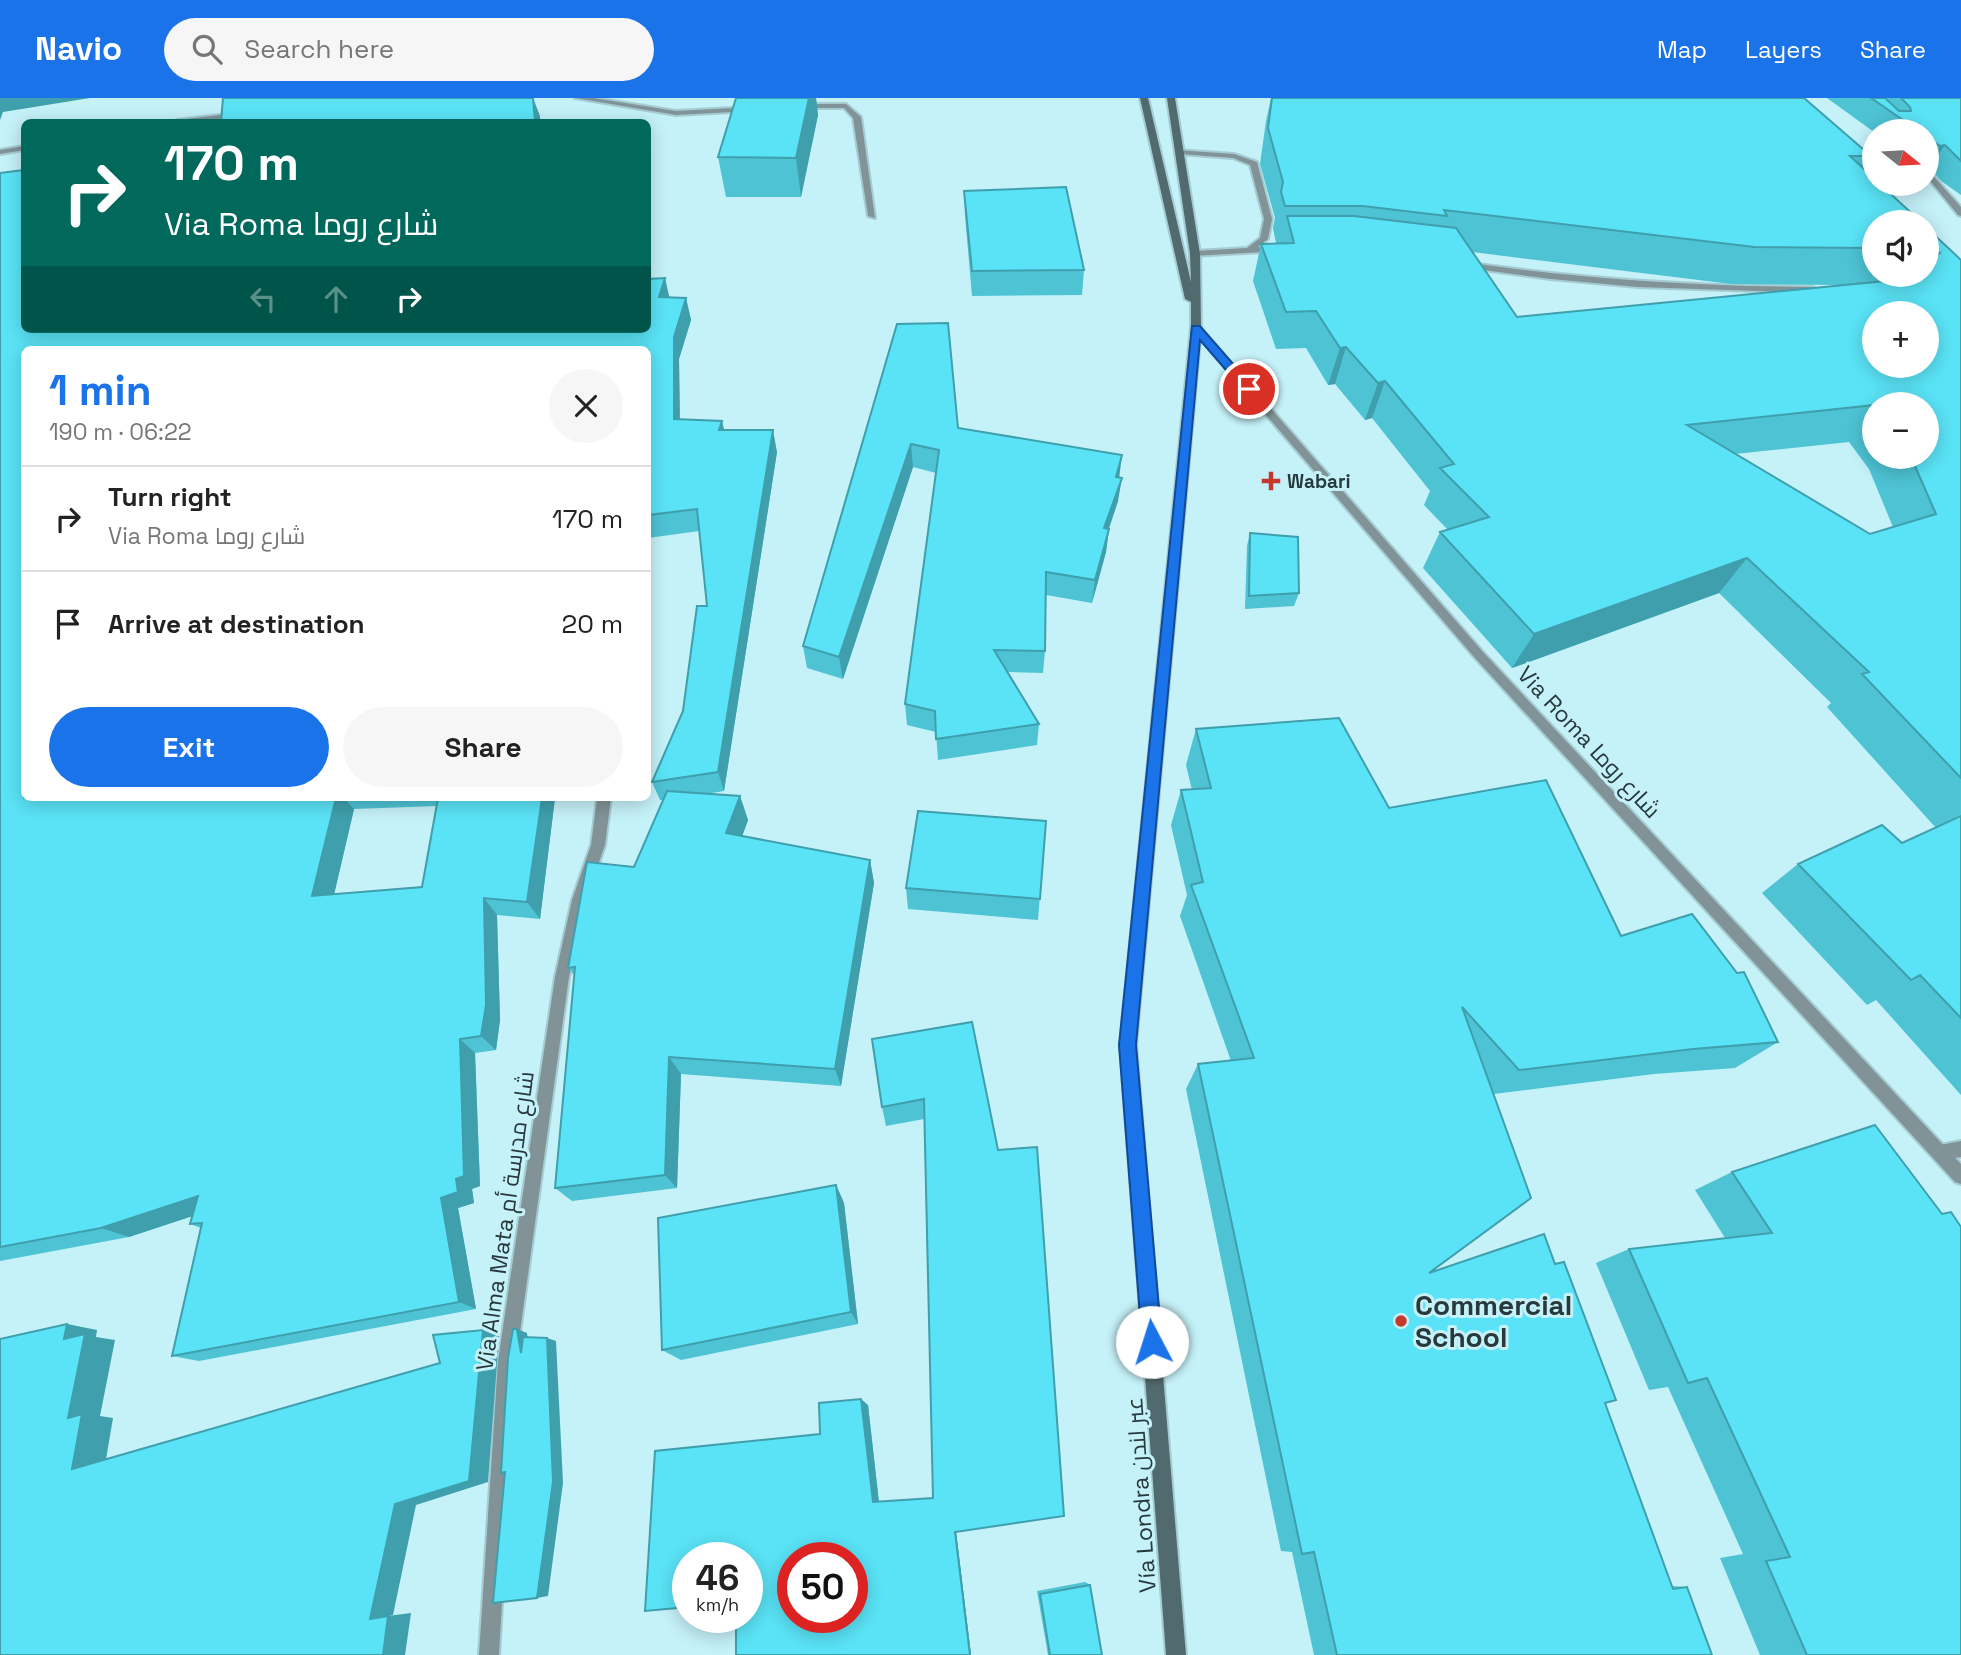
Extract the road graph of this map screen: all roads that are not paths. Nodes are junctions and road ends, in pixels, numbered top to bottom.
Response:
1 (579, 98) edge
2 (1144, 98) edge
3 (1171, 98) edge
4 (793, 107) edge
5 (766, 108) edge
6 (242, 114) edge
7 (201, 119) edge
8 (21, 148) edge
9 (0, 152) edge
10 (1179, 152) junction
11 (1939, 186) edge
12 (1961, 213) edge
13 (872, 216) dead end
14 (1250, 249) junction
15 (1288, 249) edge
16 (1195, 254) junction
17 (1460, 264) edge
18 (1825, 290) edge
19 (1196, 328) junction
20 (604, 801) edge
21 (1961, 1149) edge
22 (1941, 1152) junction
23 (1961, 1176) edge
24 (489, 1655) edge
25 (1176, 1655) edge

1 - 5 street
2 - 19 main road
3 - 10 main road
4 - 13 street
6 - 7 street
8 - 9 street
10 - 14 street
10 - 16 main road
11 - 12 street
14 - 15 street
14 - 16 street
16 - 19 main road
17 - 18 street
19 - 22 street, Via Roma شارع روما
19 - 25 main road, Vía Londra عبر لندن
20 - 24 street, Via Alma Mata شارع مدرسة أم
21 - 22 street
22 - 23 street, Via Roma شارع روما

